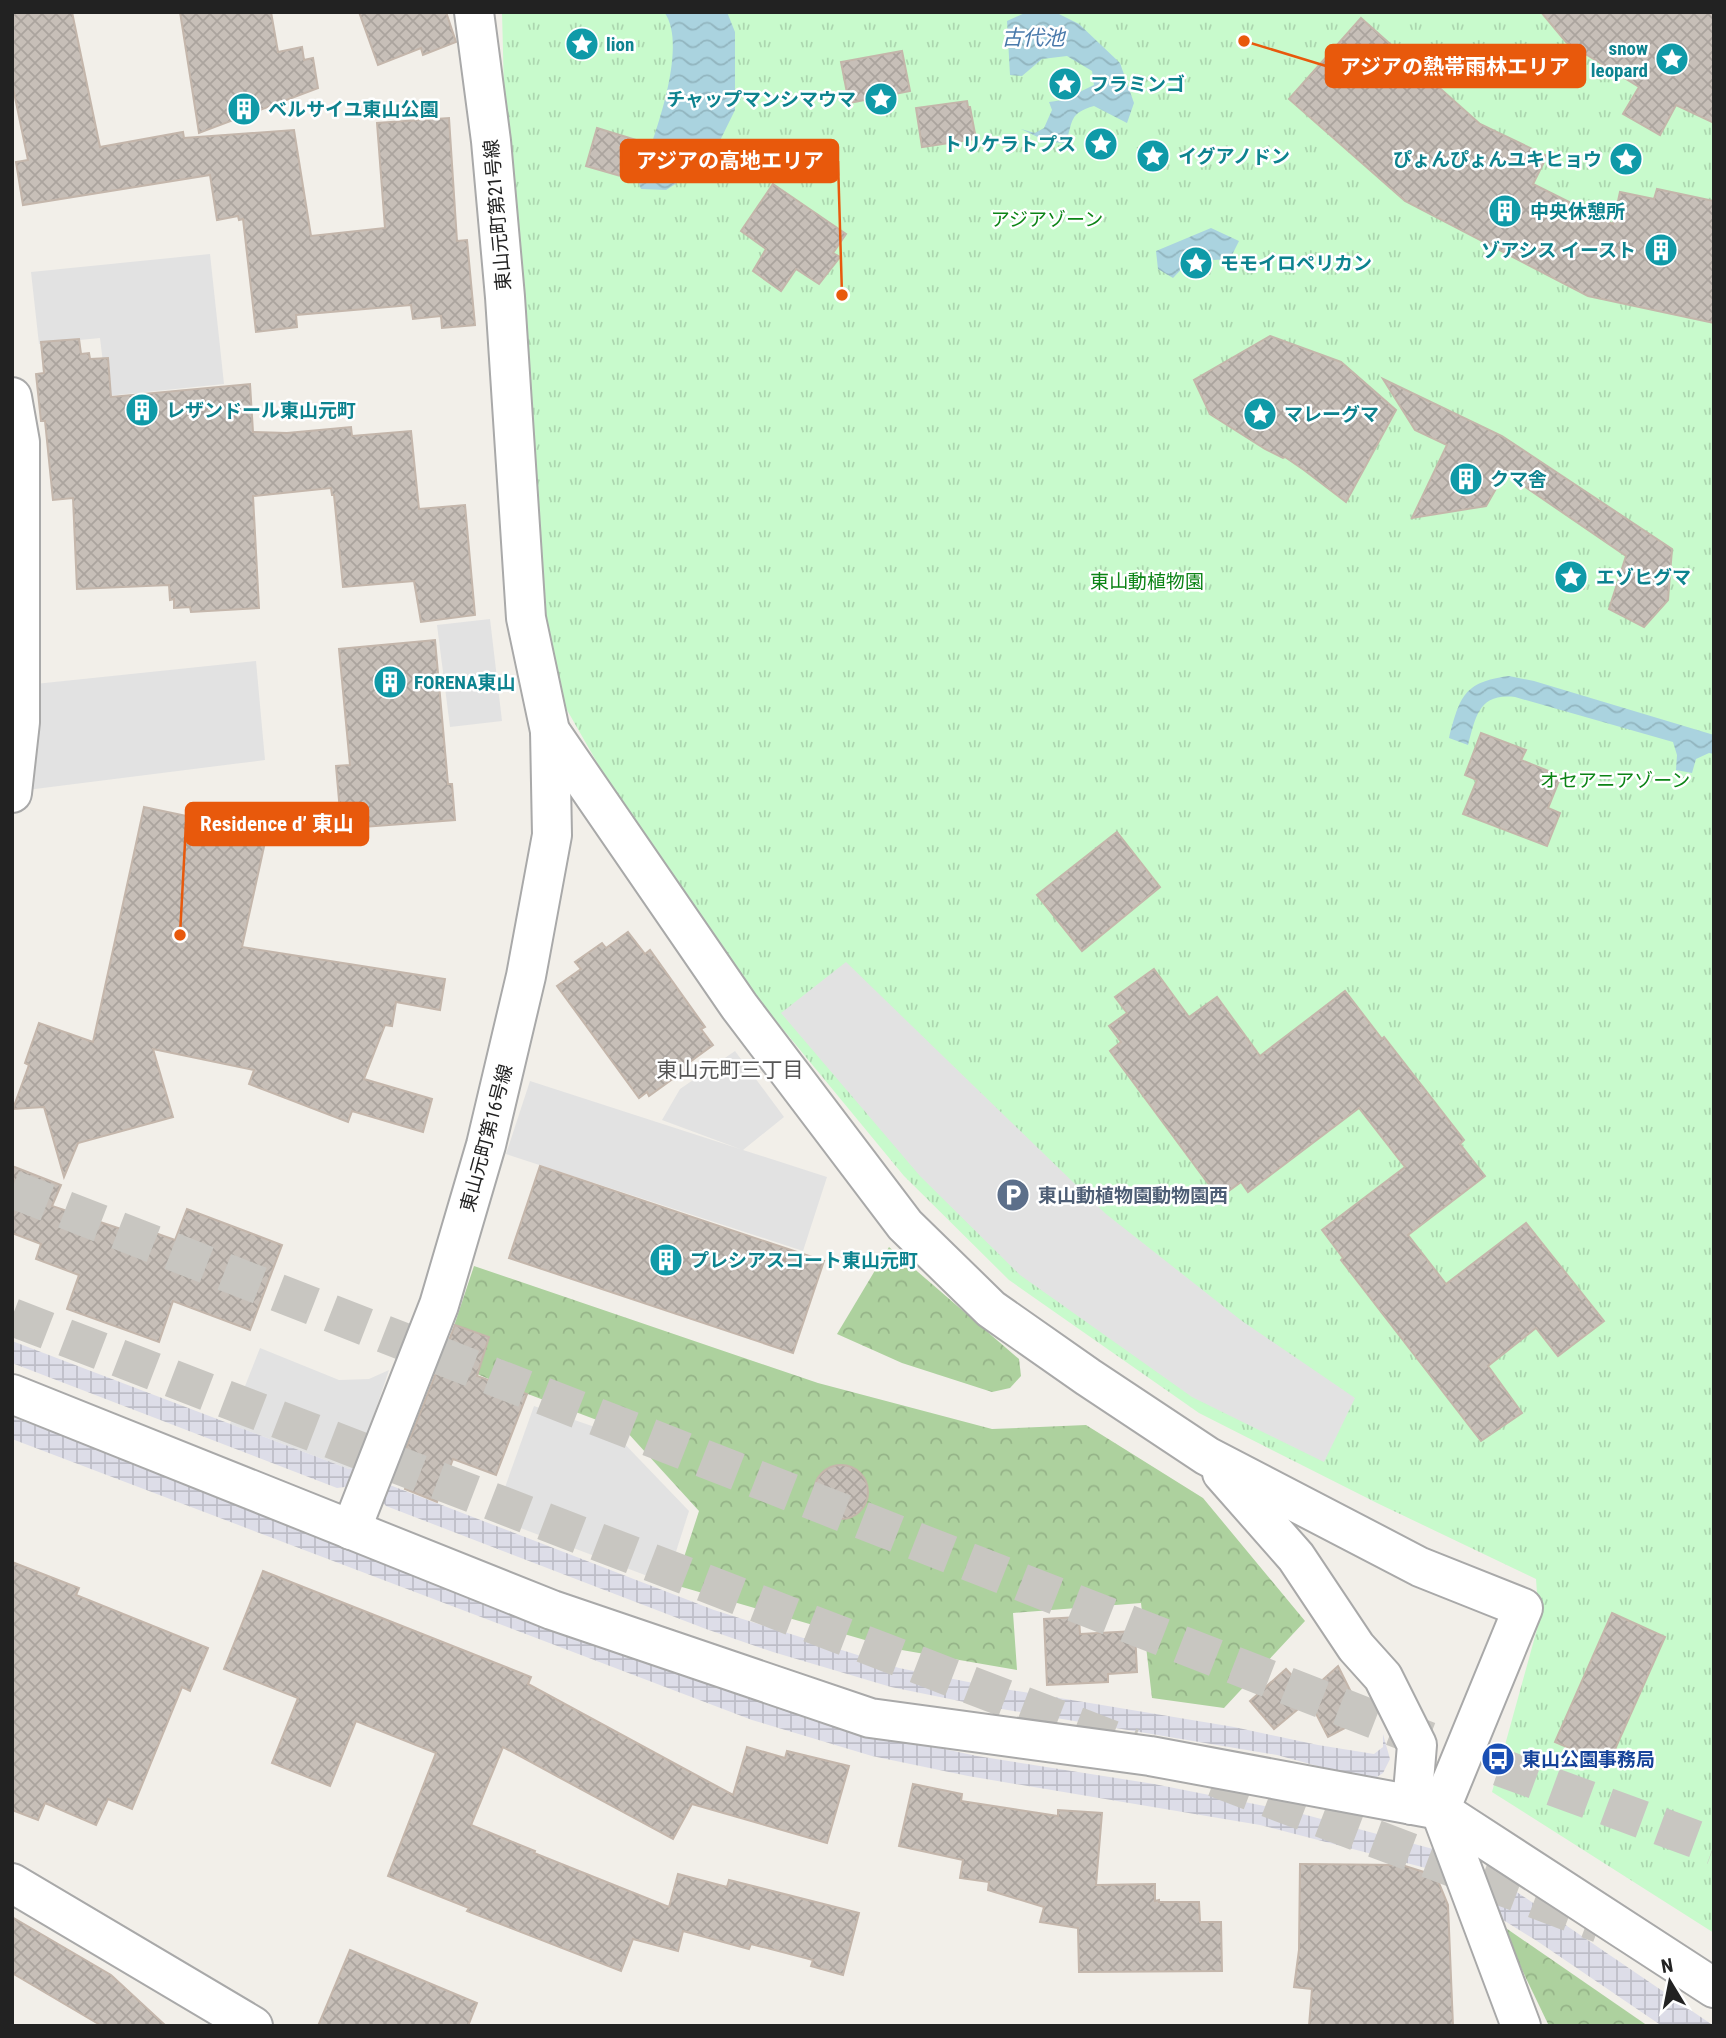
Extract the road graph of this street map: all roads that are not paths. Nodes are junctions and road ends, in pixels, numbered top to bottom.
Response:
1 (474, 12) edge
2 (12, 397) edge
3 (550, 731) junction
4 (12, 793) edge
5 (12, 1394) edge
6 (1207, 1456) junction
7 (351, 1530) junction
8 (1426, 1808) junction
9 (12, 1883) edge
10 (1714, 1988) edge
11 (253, 2026) edge
12 (1521, 2026) edge

1 - 3 street, 東山元町第21号線
2 - 4 street
3 - 6 street
3 - 7 street, 東山元町第16号線
5 - 7 street
6 - 8 street
6 - 8 street
7 - 8 street
8 - 10 street
8 - 12 street
9 - 11 street

